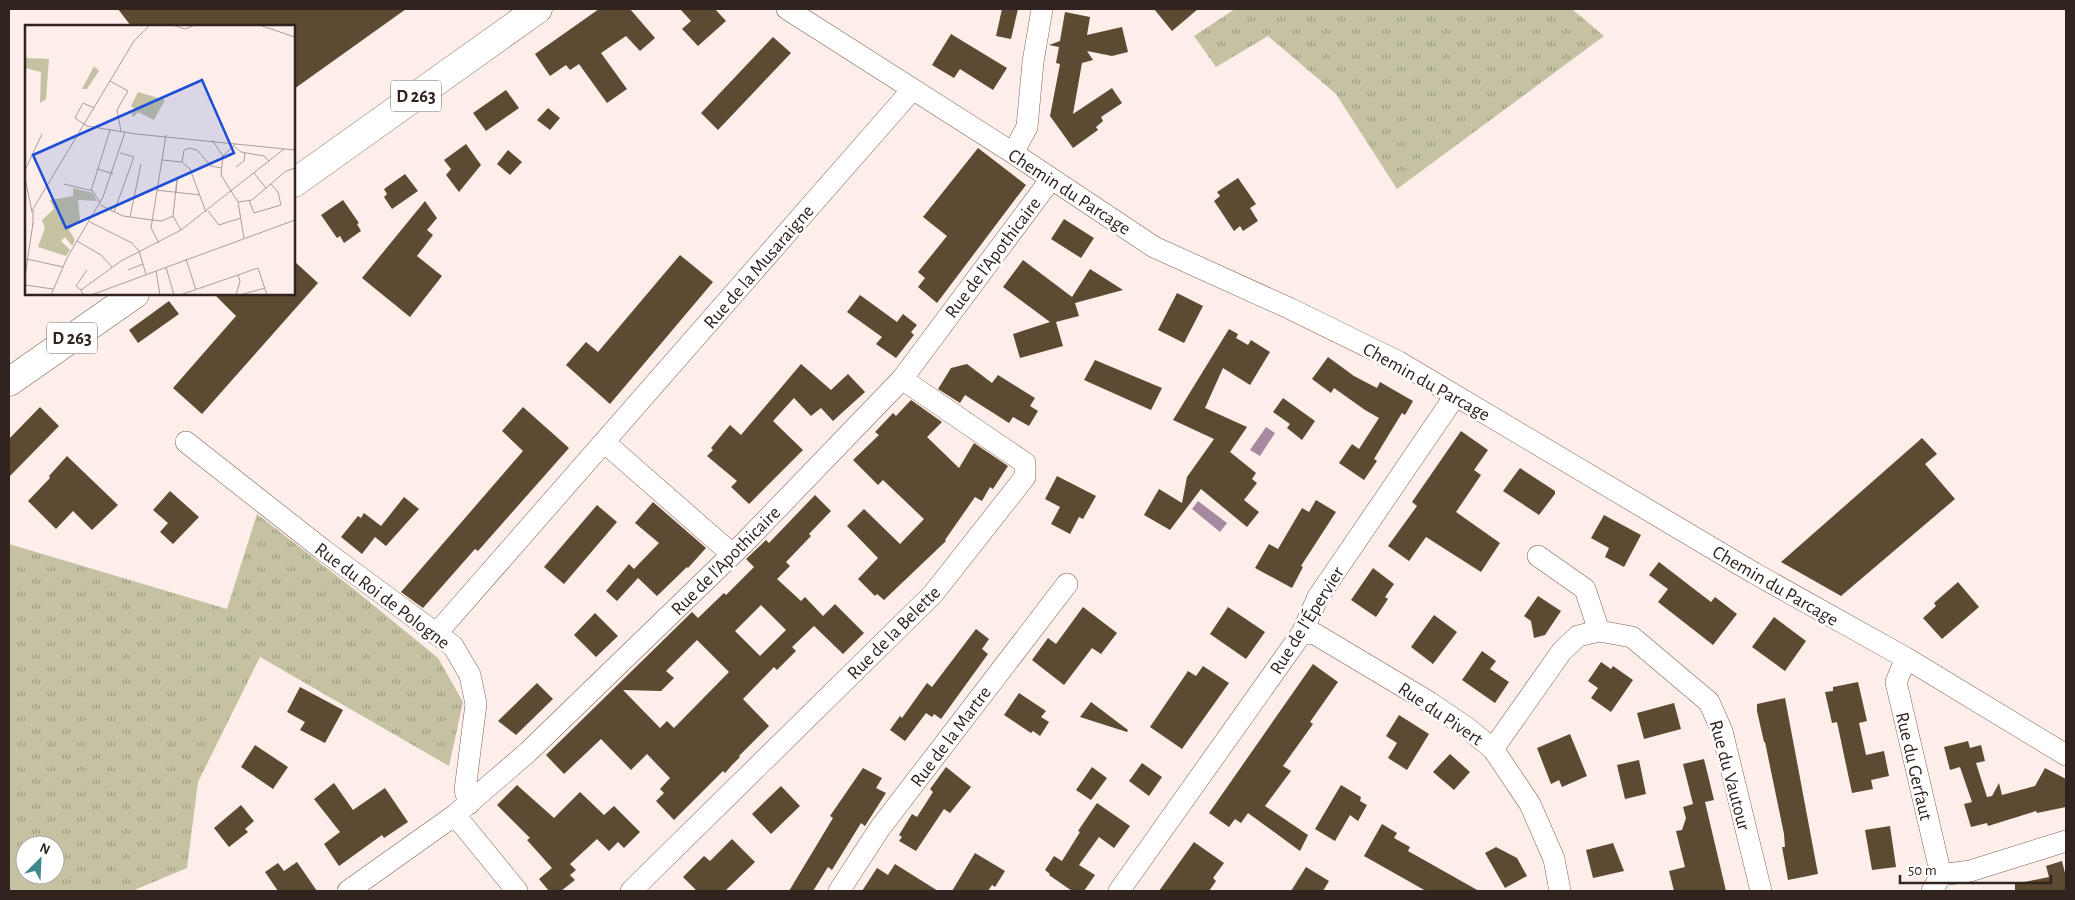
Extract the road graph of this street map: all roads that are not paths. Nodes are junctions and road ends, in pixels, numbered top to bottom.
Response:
1 (538, 9) edge
2 (787, 9) edge
3 (1042, 9) edge
4 (912, 90) junction
5 (1013, 154) junction
6 (1051, 179) junction
7 (295, 182) edge
8 (135, 295) edge
9 (902, 378) junction
10 (9, 382) edge
11 (1455, 396) junction
12 (186, 442) dead end
13 (604, 442) junction
14 (732, 554) junction
15 (1538, 556) dead end
16 (1067, 584) dead end
17 (1599, 631) junction
18 (1302, 633) junction
19 (436, 634) junction
20 (1906, 658) junction
21 (1493, 750) junction
22 (2066, 755) edge
23 (462, 809) junction
24 (2066, 841) edge
25 (1936, 883) edge
26 (348, 891) edge
27 (517, 891) edge
28 (631, 891) edge
29 (839, 891) edge
30 (1119, 891) edge
31 (1560, 891) edge
32 (1760, 891) edge

1 - 7 main road, D 263
2 - 4 street, Chemin du Parcage
3 - 5 street
4 - 5 street, Chemin du Parcage
4 - 13 street, Rue de la Musaraigne
5 - 6 street, Chemin du Parcage
6 - 9 street, Rue de l'Apothicaire
6 - 11 street, Chemin du Parcage
8 - 10 main road, D 263
9 - 14 street, Rue de l'Apothicaire
9 - 28 street, Rue de la Belette
11 - 18 street, Rue de l'Épervier
11 - 20 street, Chemin du Parcage
12 - 19 street, Rue du Roi de Pologne
13 - 14 street
13 - 19 street, Rue de la Musaraigne
14 - 23 street, Rue de l'Apothicaire
15 - 17 street
16 - 29 street, Rue de la Martre
17 - 21 street, Rue du Vautour
17 - 32 street, Rue du Vautour
18 - 21 street, Rue du Pivert
18 - 30 street, Rue de l'Épervier
19 - 23 street, Rue du Roi de Pologne
20 - 22 street, Chemin du Parcage
20 - 25 street, Rue du Gerfaut
21 - 31 street, Rue du Pivert
23 - 26 street, Rue de l'Apothicaire
23 - 27 street
24 - 25 street

